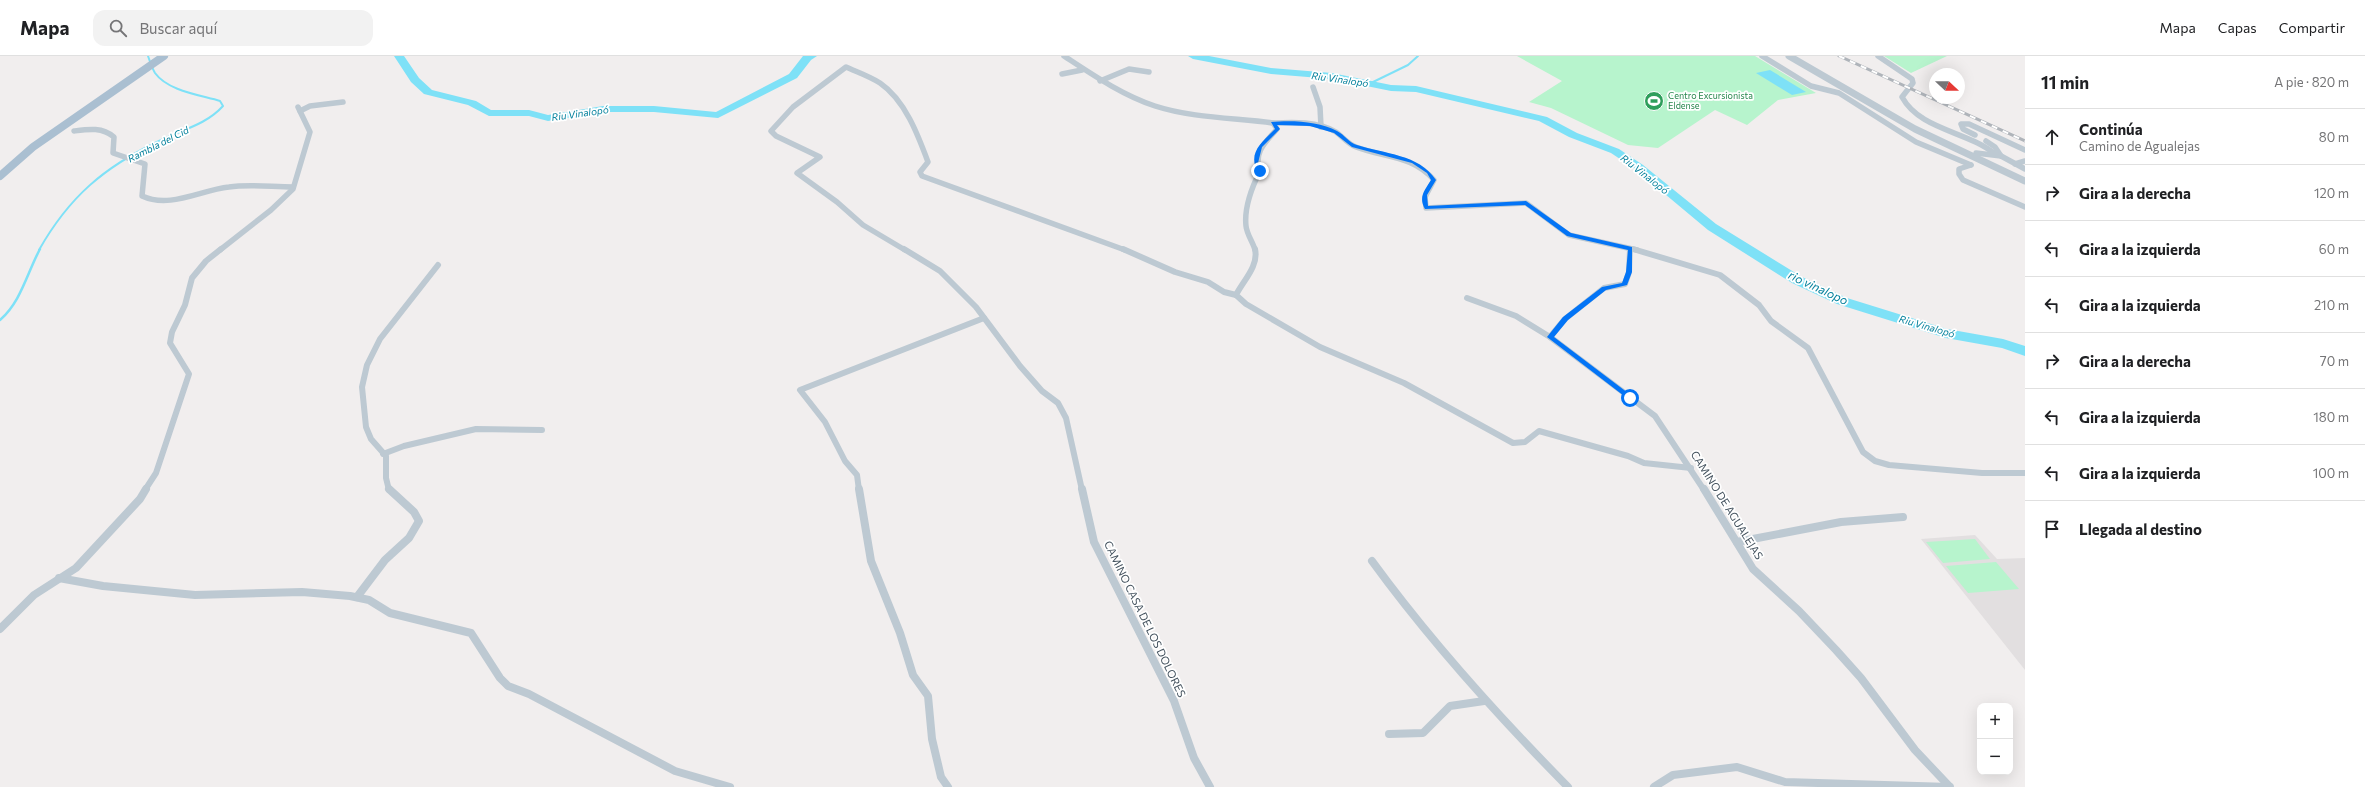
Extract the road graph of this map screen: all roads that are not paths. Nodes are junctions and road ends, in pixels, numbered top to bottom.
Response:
1 (164, 56) edge
2 (1064, 56) edge
3 (1762, 56) edge
4 (1789, 56) edge
5 (1798, 56) edge
6 (1878, 56) edge
7 (1082, 70) junction
8 (1149, 72) dead end
9 (1062, 74) dead end
10 (1100, 81) junction
11 (1313, 87) dead end
12 (343, 102) dead end
13 (1273, 123) junction
14 (1321, 127) junction
15 (1982, 130) junction
16 (74, 131) dead end
17 (1974, 134) junction
18 (2025, 150) edge
19 (1976, 153) junction
20 (1994, 154) junction
21 (2001, 156) junction
22 (2025, 161) edge
23 (2016, 165) junction
24 (2025, 170) edge
25 (0, 176) edge
26 (2025, 176) edge
27 (2025, 181) edge
28 (293, 188) junction
29 (2025, 207) edge
30 (1630, 249) junction
31 (438, 265) dead end
32 (1236, 295) junction
33 (1467, 298) dead end
34 (984, 318) junction
35 (1550, 337) junction
36 (542, 430) dead end
37 (383, 454) junction
38 (1691, 468) junction
39 (2025, 473) edge
40 (1902, 517) dead end
41 (1737, 542) junction
42 (1372, 561) dead end
43 (59, 578) junction
44 (357, 598) junction
45 (0, 629) edge
46 (1484, 701) junction
47 (1389, 734) dead end
48 (730, 787) edge
49 (948, 787) edge
50 (1210, 787) edge
51 (1568, 787) edge
52 (1654, 787) edge
53 (1950, 787) edge

1 - 25 main road
2 - 7 street
3 - 29 street
4 - 27 street
5 - 19 street
6 - 20 street
7 - 9 street
7 - 10 street
8 - 10 street
10 - 13 street
11 - 14 street
12 - 28 street
13 - 14 street
13 - 32 street
14 - 30 street
15 - 17 street
15 - 17 street
15 - 18 street
16 - 28 street
17 - 21 street
19 - 20 street
19 - 26 street
20 - 21 street
21 - 23 street
22 - 23 street
23 - 24 street
23 - 26 street
28 - 43 street
30 - 35 street
30 - 39 street
31 - 37 street
32 - 34 street, CAMINO CASA DE LOS DOLORES
32 - 38 street
33 - 35 street, CAMINO DE AGUALEJAS
34 - 49 street
34 - 50 street, CAMINO CASA DE LOS DOLORES
35 - 38 street, CAMINO DE AGUALEJAS
36 - 37 street
37 - 44 street
38 - 41 street, CAMINO DE AGUALEJAS
40 - 41 street
41 - 53 street, CAMINO DE AGUALEJAS
42 - 46 street
43 - 44 street
43 - 45 street
44 - 48 street
46 - 47 street
46 - 51 street
52 - 53 street

